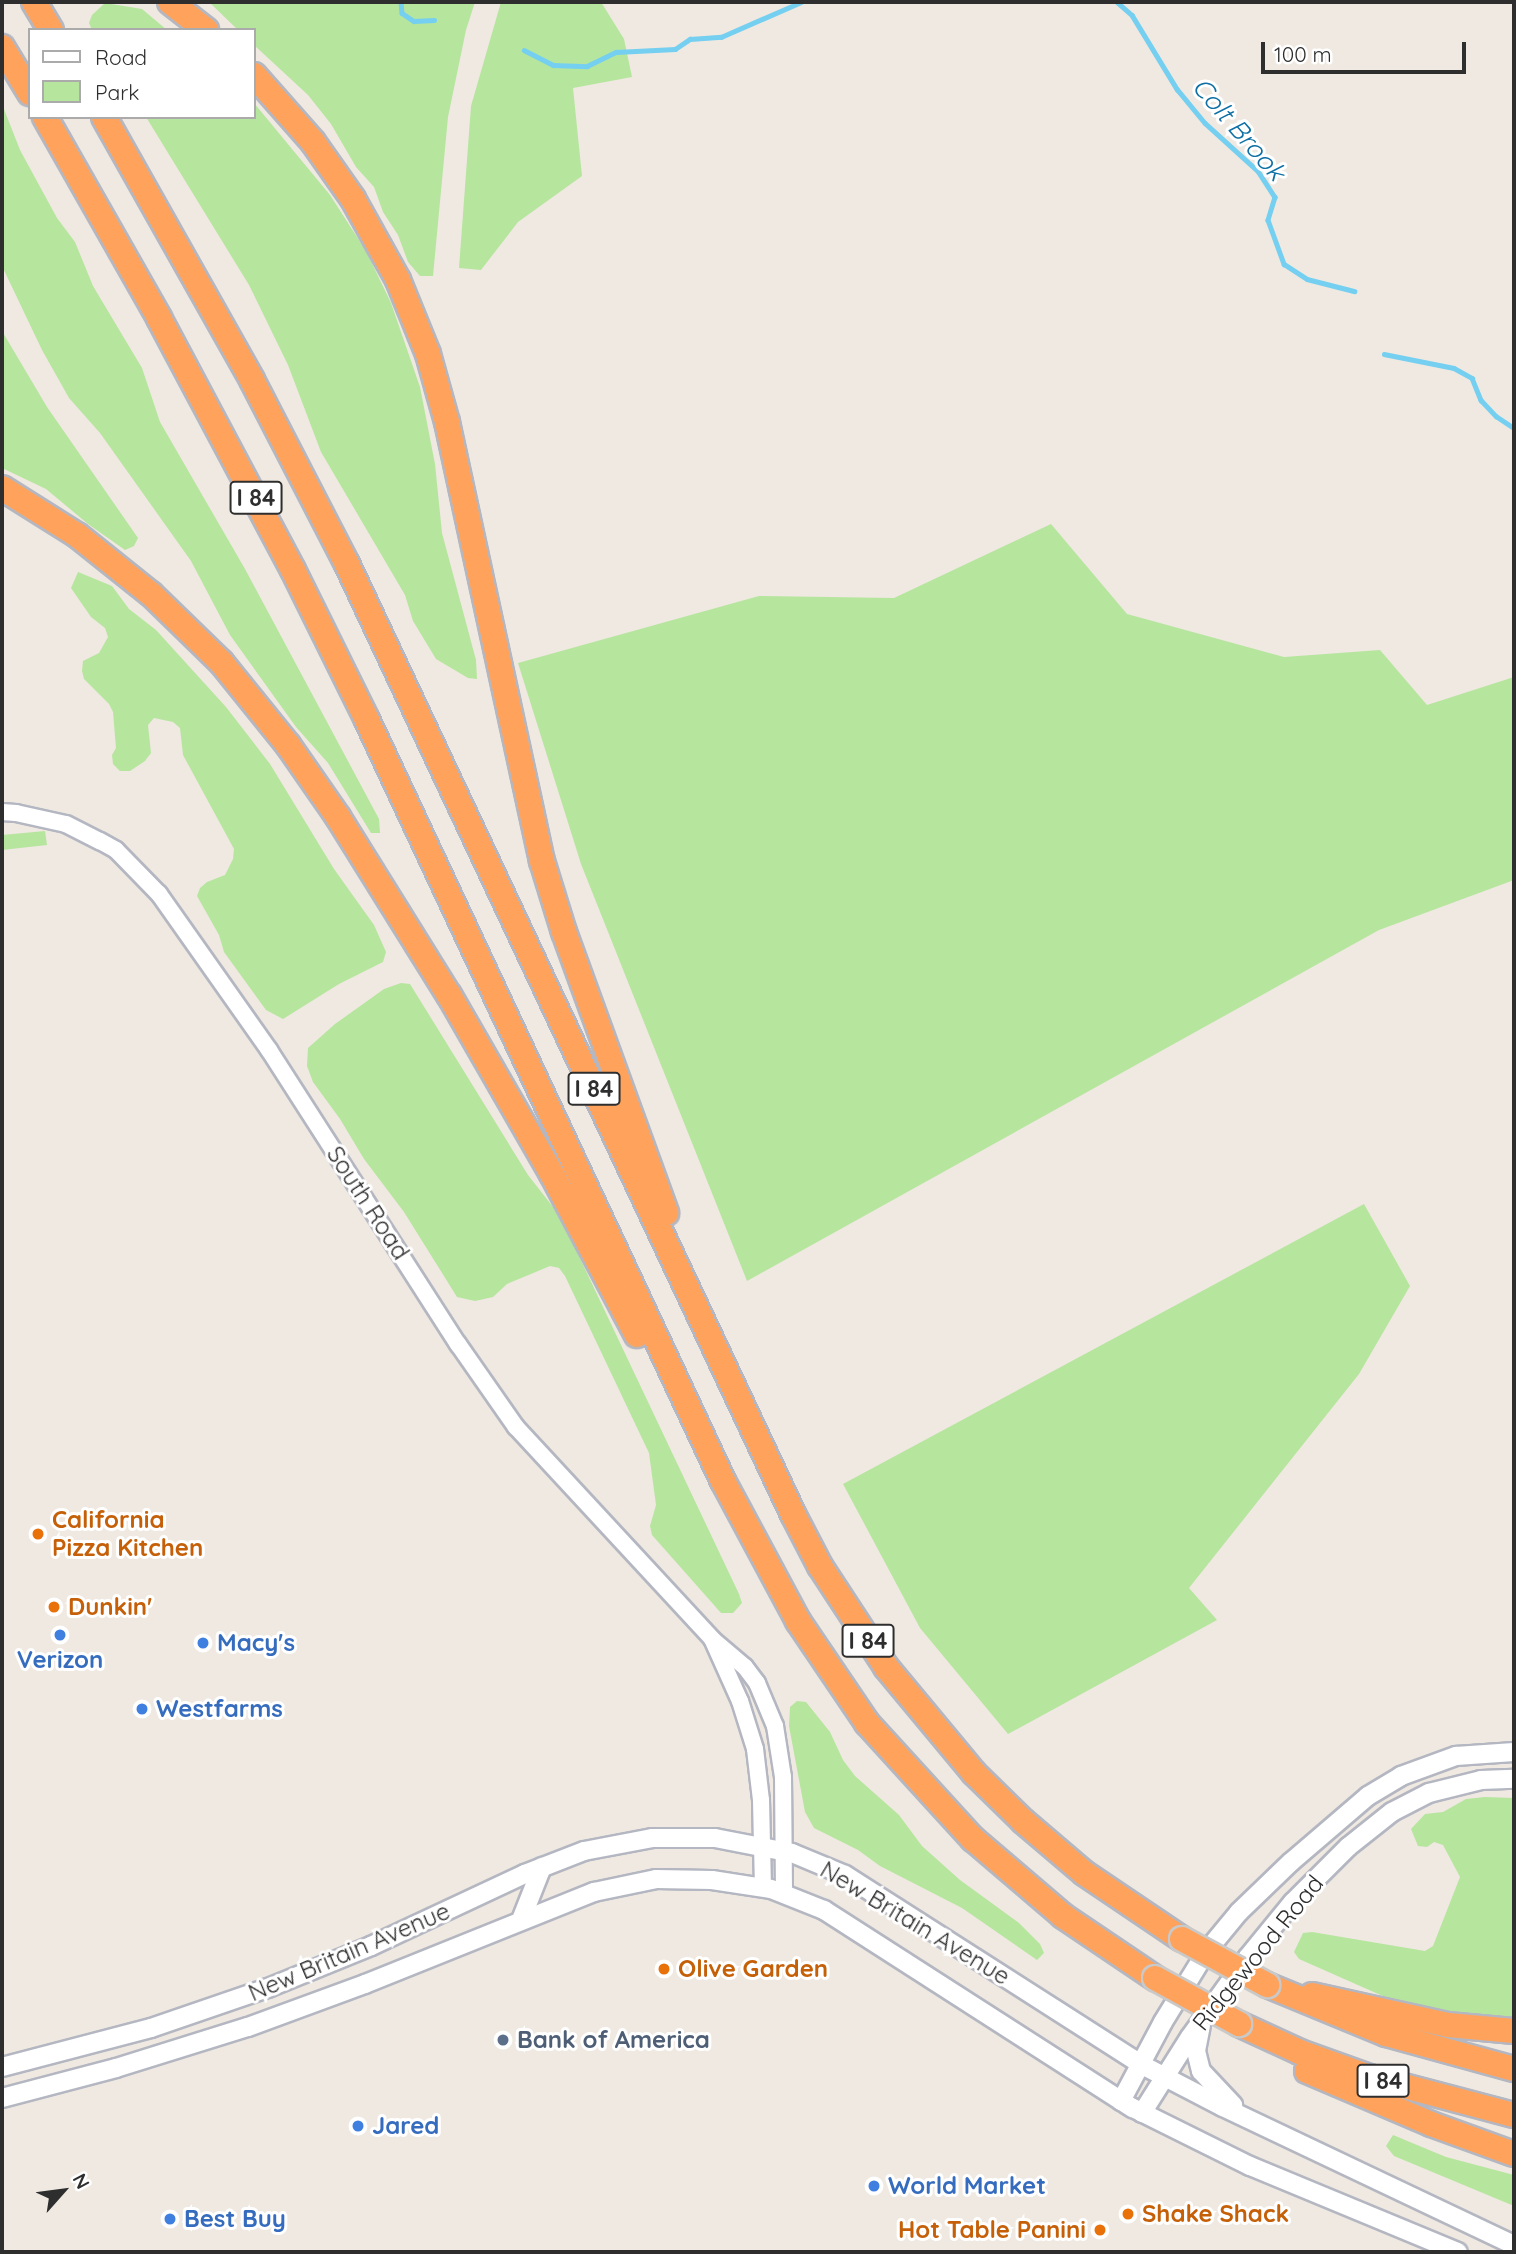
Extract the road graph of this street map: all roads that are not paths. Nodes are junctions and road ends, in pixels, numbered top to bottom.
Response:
1 (34, 2) edge
2 (170, 2) edge
3 (50, 28) edge
4 (203, 28) edge
5 (2, 47) edge
6 (256, 77) edge
7 (28, 90) edge
8 (46, 119) edge
9 (105, 119) edge
10 (2, 488) edge
11 (2, 812) edge
12 (670, 1252) junction
13 (713, 1460) junction
14 (712, 1639) junction
15 (1514, 1752) edge
16 (1514, 1779) edge
17 (762, 1846) junction
18 (785, 1852) junction
19 (542, 1867) junction
20 (762, 1887) junction
21 (784, 1893) junction
22 (521, 1920) junction
23 (1273, 1988) junction
24 (228, 2003) junction
25 (1206, 2014) junction
26 (1248, 2029) junction
27 (237, 2031) junction
28 (1514, 2031) edge
29 (1140, 2064) junction
30 (2, 2067) edge
31 (1514, 2070) edge
32 (1164, 2077) junction
33 (2, 2098) edge
34 (1121, 2101) junction
35 (1142, 2113) junction
36 (1514, 2115) edge
37 (1258, 2124) junction
38 (1514, 2154) edge
39 (1514, 2245) edge
40 (1458, 2252) edge

1 - 3 highway
2 - 4 highway
5 - 7 highway
6 - 12 highway
8 - 13 highway, I 84
9 - 12 highway, I 84
10 - 13 highway
11 - 14 street, South Road
12 - 23 highway, I 84, bridge
13 - 26 highway, I 84, bridge
14 - 17 street, South Road
14 - 18 street, South Road
15 - 29 main road, Ridgewood Road
16 - 25 main road, Ridgewood Road
17 - 18 main road, New Britain Avenue
17 - 19 main road, New Britain Avenue
17 - 20 street, South Road
18 - 21 street, South Road
18 - 29 main road, New Britain Avenue
19 - 22 main road
19 - 24 main road, New Britain Avenue
20 - 21 main road, New Britain Avenue
20 - 22 main road, New Britain Avenue
21 - 34 main road, New Britain Avenue
22 - 27 main road, New Britain Avenue
23 - 28 highway
23 - 31 highway, I 84
24 - 27 main road
24 - 30 main road, New Britain Avenue
25 - 32 main road, Ridgewood Road
25 - 37 main road
26 - 36 highway, I 84
26 - 38 highway
27 - 33 main road, New Britain Avenue
29 - 32 main road, New Britain Avenue
29 - 34 main road, Ridgewood Road
32 - 35 main road, Ridgewood Road
32 - 37 main road, New Britain Avenue
34 - 35 main road, New Britain Avenue
35 - 40 main road, New Britain Avenue
37 - 39 main road, New Britain Avenue

